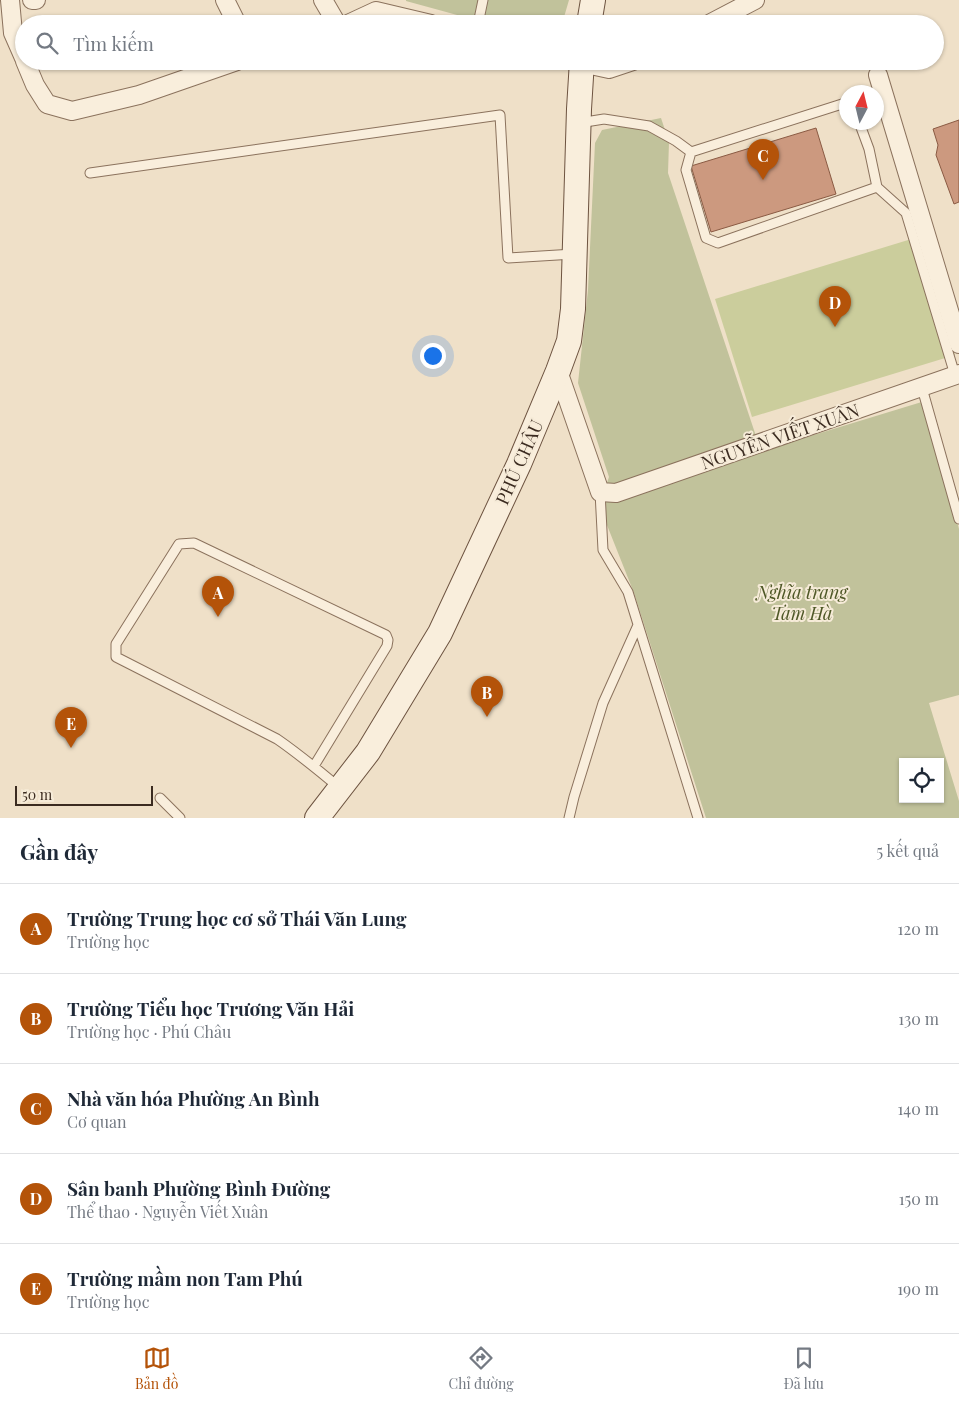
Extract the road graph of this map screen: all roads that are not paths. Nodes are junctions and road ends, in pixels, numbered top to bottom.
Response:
1 (10, 0) edge
2 (225, 0) edge
3 (323, 0) edge
4 (483, 0) edge
5 (593, 0) edge
6 (755, 0) edge
7 (376, 5) edge
8 (232, 15) edge
9 (331, 15) edge
10 (361, 15) edge
11 (405, 15) edge
12 (480, 15) edge
13 (590, 15) edge
14 (726, 15) edge
15 (15, 39) edge
16 (28, 70) edge
17 (212, 70) edge
18 (579, 70) edge
19 (878, 75) dead end
20 (839, 105) edge
21 (579, 123) junction
22 (862, 130) edge
23 (691, 152) junction
24 (90, 173) dead end
25 (877, 187) junction
26 (574, 254) junction
27 (959, 344) edge
28 (558, 371) junction
29 (957, 375) edge
30 (922, 388) junction
31 (600, 492) junction
32 (959, 520) edge
33 (638, 625) junction
34 (314, 766) junction
35 (340, 788) junction
36 (160, 798) dead end
37 (180, 818) edge
38 (317, 818) edge
39 (569, 818) edge
40 (698, 818) edge

1 - 15 street
2 - 8 street
3 - 9 street
4 - 12 lane
5 - 13 street
6 - 14 street
7 - 10 street
7 - 11 street
16 - 17 street
18 - 21 street, PHÚ CHÂU
19 - 27 street
20 - 23 lane
21 - 23 lane
21 - 26 street, PHÚ CHÂU
22 - 25 lane
23 - 25 lane
24 - 26 lane
25 - 29 lane
26 - 28 street, PHÚ CHÂU
28 - 31 street
28 - 35 street, PHÚ CHÂU
29 - 30 street, NGUYỄN VIẾT XUÂN
30 - 31 street, NGUYỄN VIẾT XUÂN
30 - 32 lane
31 - 33 lane
33 - 39 lane
33 - 40 lane
34 - 34 lane
34 - 35 lane
35 - 38 street, PHÚ CHÂU
36 - 37 lane

